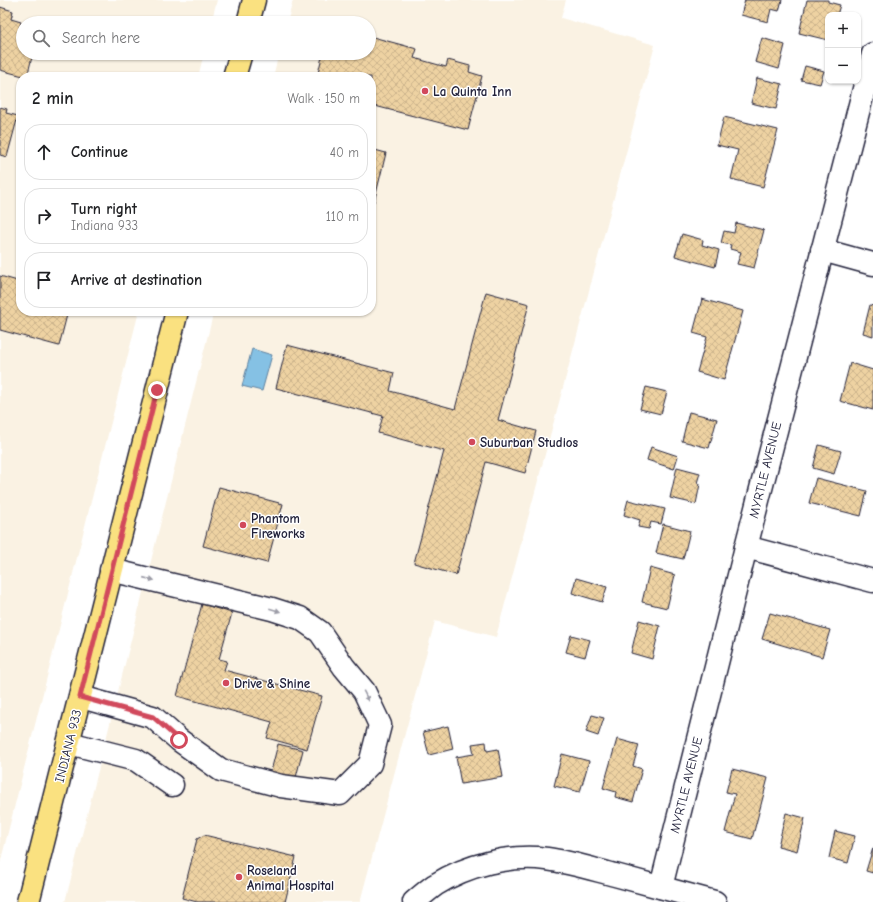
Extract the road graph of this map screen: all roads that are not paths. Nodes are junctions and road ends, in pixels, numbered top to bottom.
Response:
1 (254, 0) edge
2 (250, 16) edge
3 (873, 54) edge
4 (238, 60) edge
5 (235, 72) edge
6 (822, 250) junction
7 (873, 264) edge
8 (176, 316) edge
9 (746, 547) junction
10 (111, 570) junction
11 (873, 581) edge
12 (80, 697) junction
13 (69, 743) junction
14 (172, 785) dead end
15 (661, 887) junction
16 (28, 902) edge
17 (414, 902) edge
18 (715, 902) edge

1 - 2 main road
3 - 6 street, MYRTLE AVENUE
4 - 5 main road
6 - 7 street
6 - 9 street, MYRTLE AVENUE
8 - 10 main road, INDIANA 933
9 - 11 street
9 - 15 street, MYRTLE AVENUE
10 - 12 main road, INDIANA 933
10 -> 12 street
12 - 13 main road, INDIANA 933
13 - 14 street
13 - 16 main road, INDIANA 933
15 - 17 street
15 - 18 street

